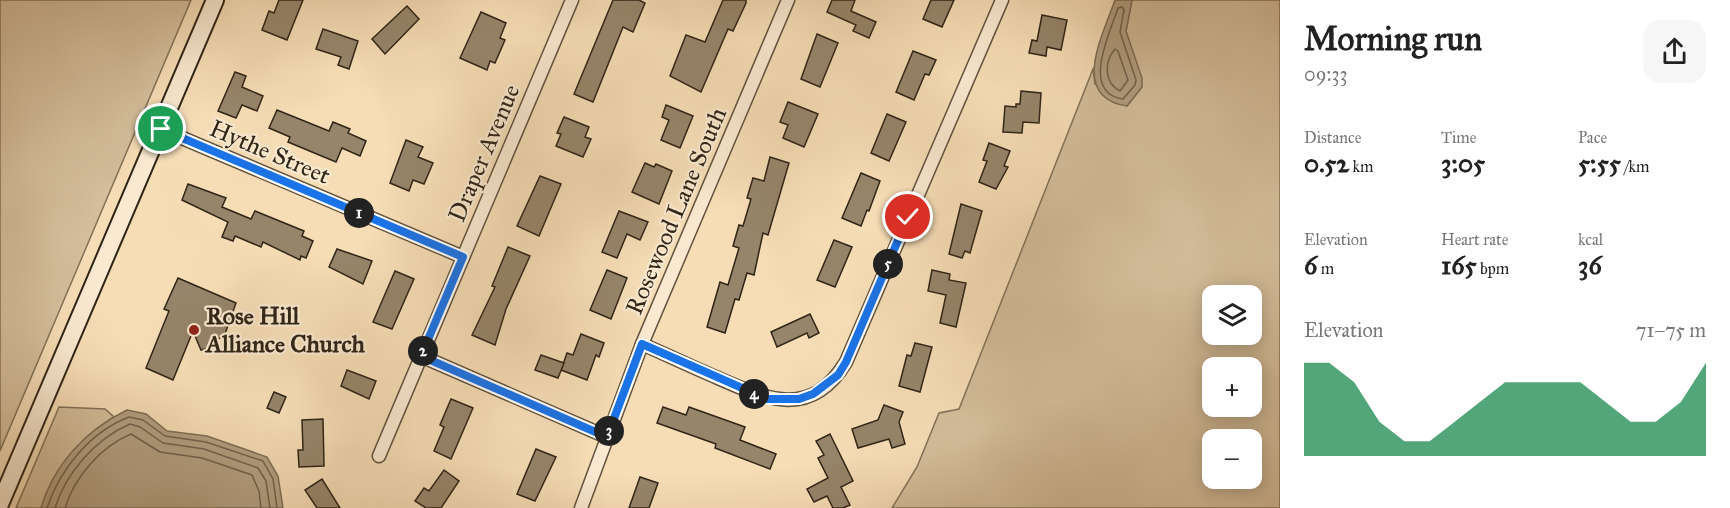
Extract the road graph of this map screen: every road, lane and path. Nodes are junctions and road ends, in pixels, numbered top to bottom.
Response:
1 (215, 0) edge
2 (572, 0) edge
3 (788, 0) edge
4 (1002, 0) edge
5 (161, 129) junction
6 (463, 257) junction
7 (642, 344) junction
8 (421, 356) junction
9 (607, 437) junction
10 (379, 456) dead end
11 (0, 504) edge
12 (581, 508) edge

1 - 5 street
2 - 6 street, Draper Avenue
3 - 7 street, Rosewood Lane South
4 - 7 street
5 - 6 street, Hythe Street
5 - 11 street
6 - 8 street, Draper Avenue
7 - 9 street, Rosewood Lane South
8 - 9 street
8 - 10 street, Draper Avenue
9 - 12 street, Rosewood Lane South

